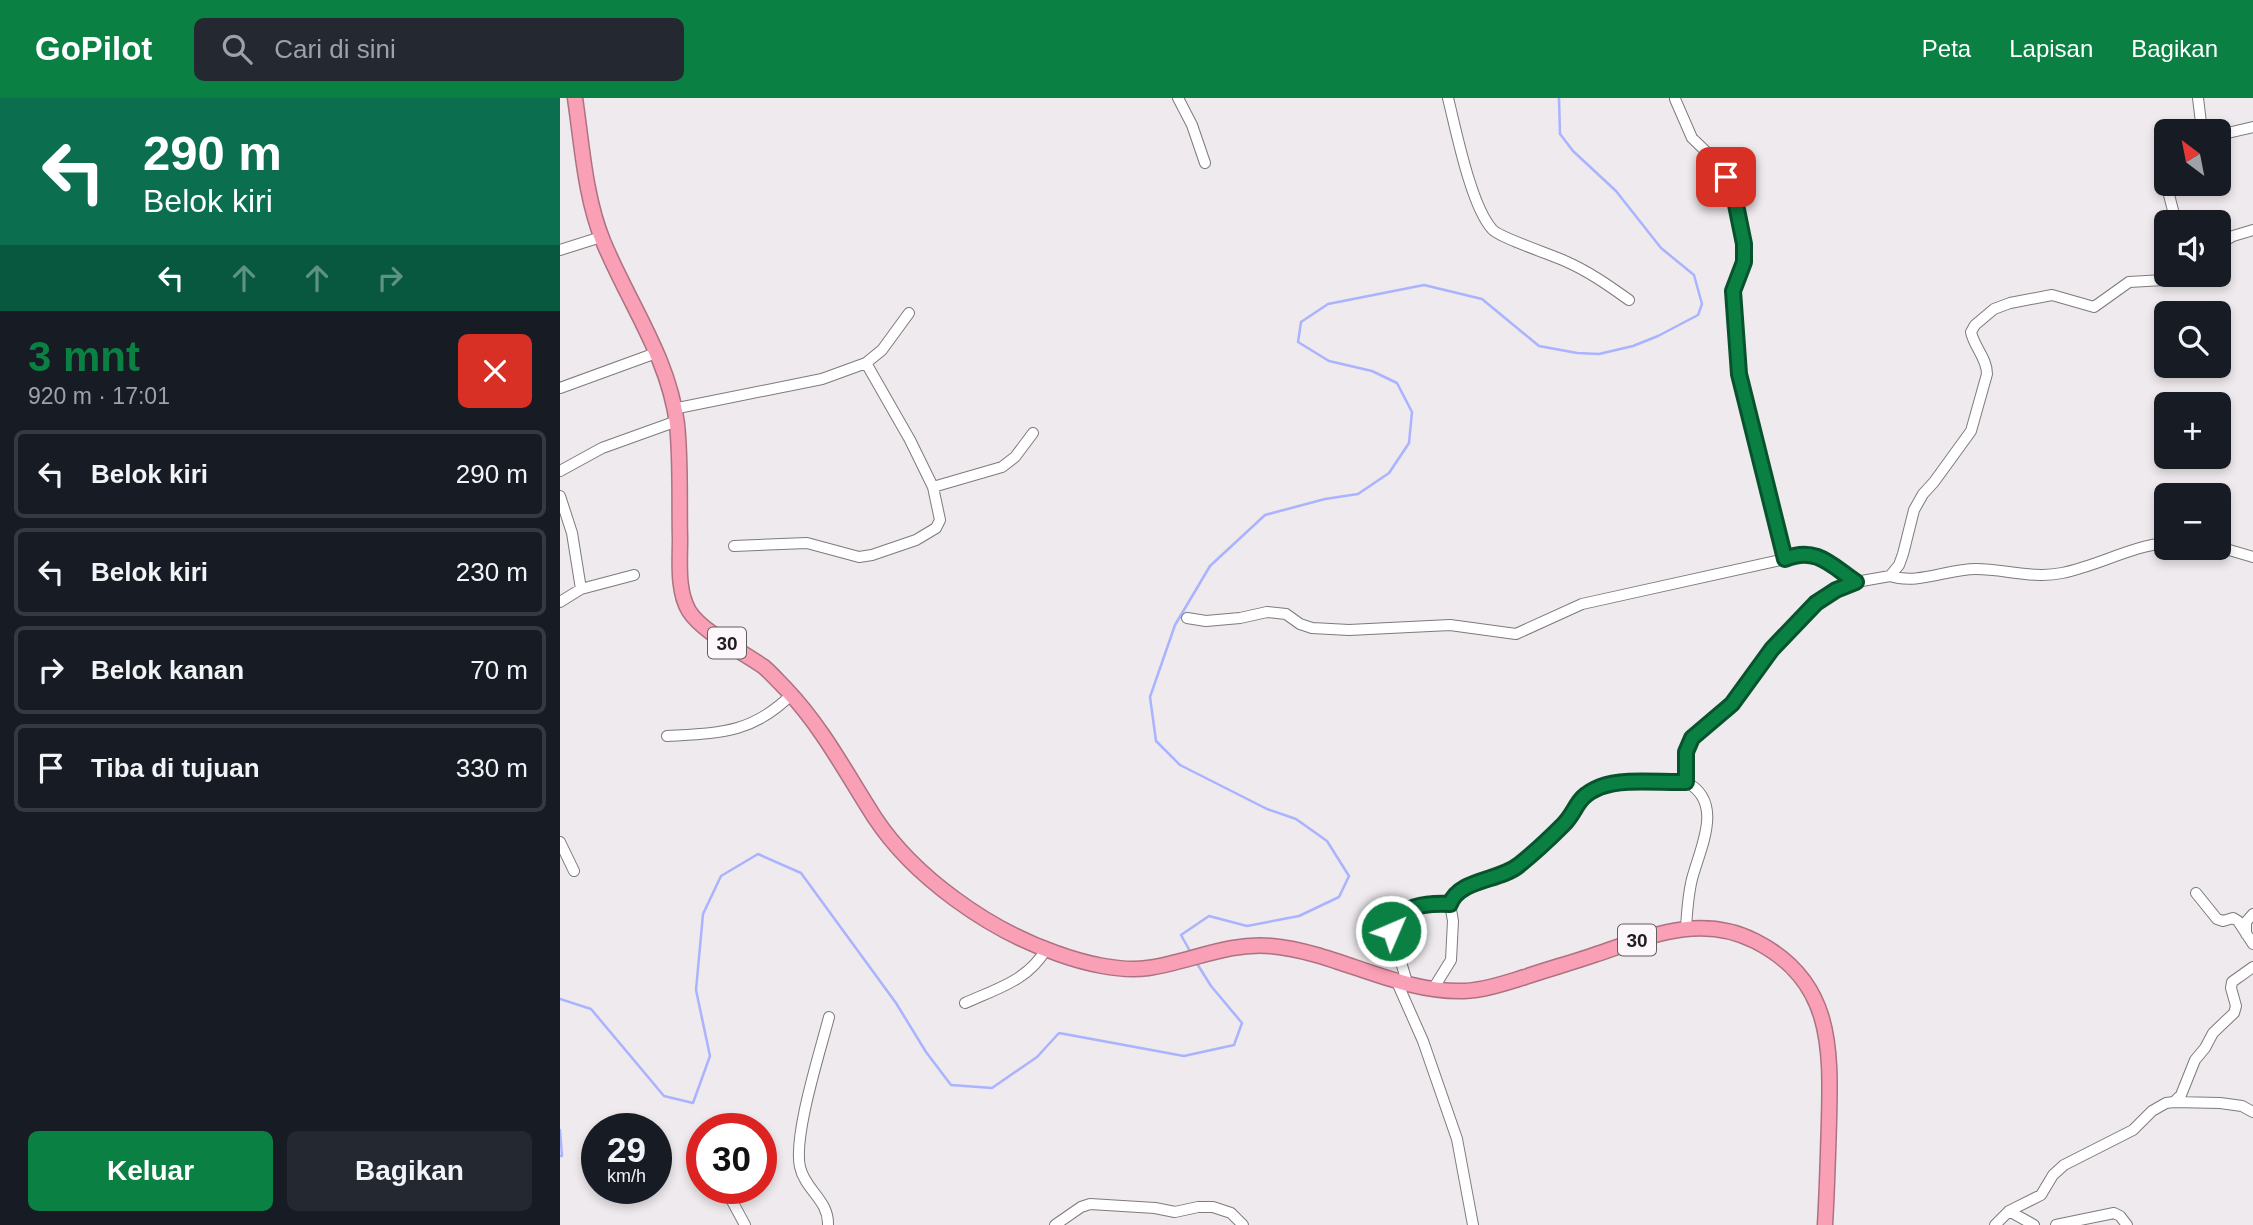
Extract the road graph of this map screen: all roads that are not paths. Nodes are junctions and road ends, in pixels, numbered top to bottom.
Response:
1 (575, 98) edge
2 (1178, 98) edge
3 (1448, 98) edge
4 (2198, 98) edge
5 (1675, 99) edge
6 (2201, 119) edge
7 (2253, 127) edge
8 (2231, 132) edge
9 (1205, 163) dead end
10 (2253, 230) edge
11 (601, 237) junction
12 (2231, 237) edge
13 (560, 250) edge
14 (2154, 280) edge
15 (1629, 300) dead end
16 (909, 313) dead end
17 (656, 353) junction
18 (866, 363) junction
19 (560, 388) edge
20 (675, 415) junction
21 (1033, 433) dead end
22 (560, 471) edge
23 (933, 487) junction
24 (560, 496) edge
25 (2154, 545) edge
26 (734, 546) dead end
27 (2231, 551) edge
28 (2253, 557) edge
29 (1785, 559) junction
30 (634, 575) dead end
31 (1890, 576) junction
32 (1856, 582) junction
33 (581, 589) junction
34 (560, 602) edge
35 (1187, 618) dead end
36 (792, 694) junction
37 (667, 736) dead end
38 (1686, 782) junction
39 (560, 842) edge
40 (574, 871) dead end
41 (2196, 893) dead end
42 (1450, 904) junction
43 (2253, 914) edge
44 (1686, 928) junction
45 (2246, 934) junction
46 (2253, 944) edge
47 (1046, 949) junction
48 (2253, 967) edge
49 (1402, 981) junction
50 (1433, 989) junction
51 (965, 1003) dead end
52 (829, 1017) dead end
53 (2174, 1102) junction
54 (2253, 1112) edge
55 (734, 1204) edge
56 (2009, 1211) junction
57 (745, 1225) edge
58 (828, 1225) edge
59 (1055, 1225) edge
60 (1243, 1225) edge
61 (1473, 1225) edge
62 (1825, 1225) edge
63 (1995, 1225) edge
64 (2034, 1225) edge
65 (2056, 1225) edge
66 (2127, 1225) edge

1 - 11 highway, 30
2 - 9 street
3 - 15 street
4 - 6 street
5 - 29 street
7 - 8 street
10 - 12 street
11 - 13 street
11 - 17 highway, 30
14 - 31 street
16 - 18 street
17 - 19 street
17 - 20 highway, 30
18 - 20 street
18 - 23 street
20 - 22 street
20 - 36 highway, 30
21 - 23 street
23 - 26 street
24 - 33 street
25 - 31 street
27 - 28 street
29 - 32 street
29 - 35 street
30 - 33 street
31 - 32 street
32 - 38 street
33 - 34 street
36 - 37 street
36 - 47 highway, 30
38 - 42 street
38 - 44 street
39 - 40 street
41 - 45 street
42 - 49 street
42 - 50 street
43 - 45 street
44 - 50 highway, 30
44 - 62 highway, 30
45 - 46 street
47 - 49 highway, 30
47 - 51 street
48 - 53 street
49 - 50 highway, 30
49 - 61 street
52 - 58 street
53 - 54 street
53 - 56 street
55 - 57 street
56 - 63 street
56 - 64 street
59 - 60 street
65 - 66 street

